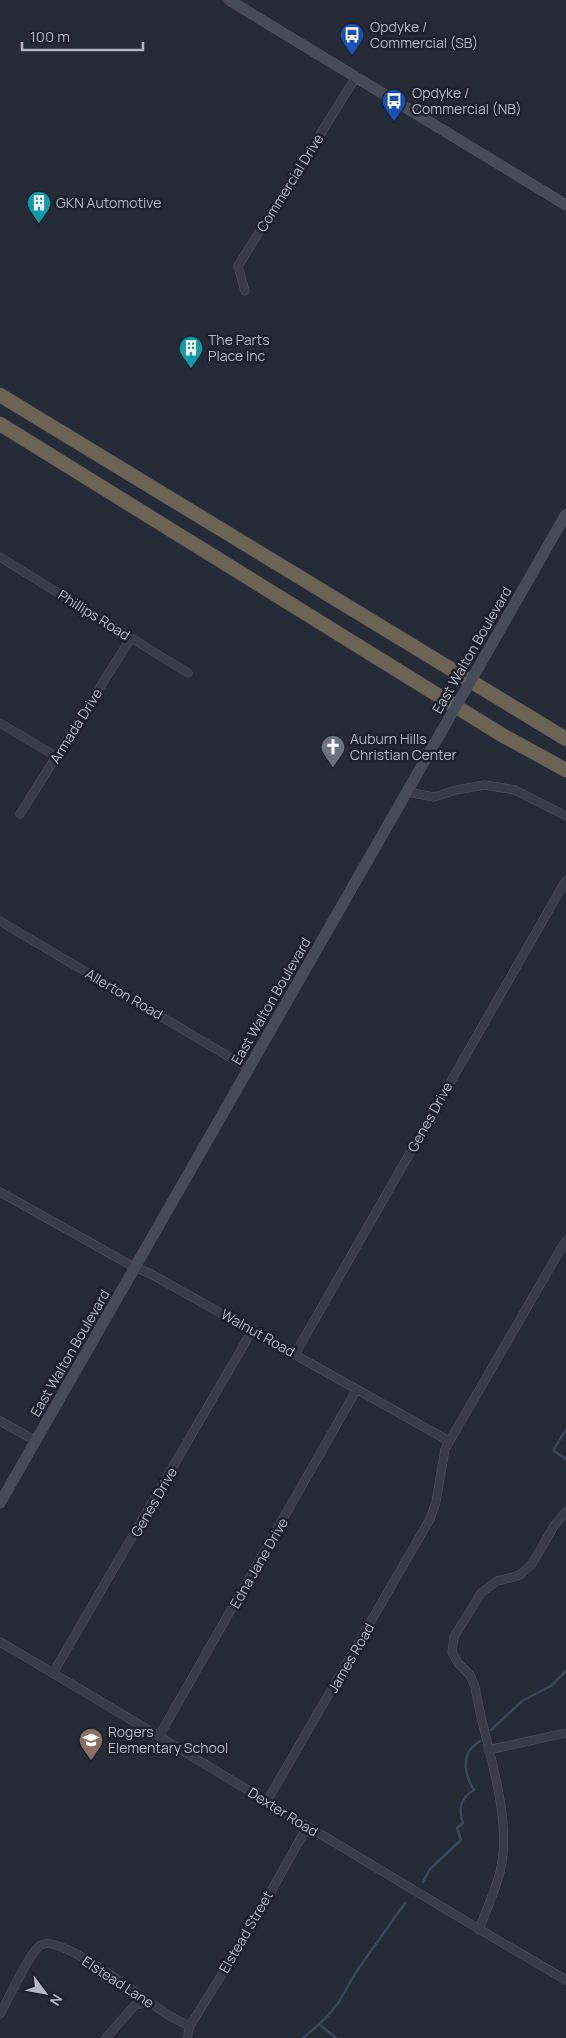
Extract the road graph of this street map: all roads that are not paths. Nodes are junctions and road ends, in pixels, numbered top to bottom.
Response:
1 (229, 0) edge
2 (356, 77) junction
3 (566, 205) edge
4 (245, 291) dead end
5 (0, 395) edge
6 (0, 424) edge
7 (566, 514) edge
8 (0, 557) edge
9 (131, 638) junction
10 (188, 673) dead end
11 (0, 722) edge
12 (566, 739) edge
13 (57, 756) junction
14 (566, 770) edge
15 (407, 792) junction
16 (20, 814) dead end
17 (566, 816) edge
18 (566, 880) edge
19 (0, 921) edge
20 (248, 1068) junction
21 (0, 1192) edge
22 (566, 1240) edge
23 (134, 1267) junction
24 (253, 1329) junction
25 (295, 1354) junction
26 (357, 1389) junction
27 (0, 1421) edge
28 (36, 1441) junction
29 (449, 1441) junction
30 (0, 1503) edge
31 (566, 1512) edge
32 (0, 1642) edge
33 (53, 1673) junction
34 (566, 1733) edge
35 (159, 1736) junction
36 (488, 1750) junction
37 (267, 1801) junction
38 (307, 1827) junction
39 (479, 1930) junction
40 (566, 1980) edge
41 (149, 2002) junction
42 (0, 2014) edge
43 (190, 2026) junction
44 (106, 2038) edge
45 (187, 2038) edge

1 - 2 main road
2 - 3 main road
2 - 4 street, Commercial Drive
5 - 12 highway
6 - 14 highway
7 - 15 main road, East Walton Boulevard, bridge
8 - 9 street, Phillips Road
9 - 10 street, Phillips Road
9 - 13 street, Armada Drive
11 - 13 street
13 - 16 street, Armada Drive
15 - 17 street
15 - 20 main road, East Walton Boulevard
18 - 25 street, Genes Drive
19 - 20 street, Allerton Road
20 - 23 main road, East Walton Boulevard
21 - 23 street, Walnut Road
22 - 29 street
23 - 24 street, Walnut Road
23 - 28 main road, East Walton Boulevard
24 - 25 street, Walnut Road
24 - 33 street, Genes Drive
25 - 26 street, Walnut Road
26 - 29 street, Walnut Road
26 - 35 street, Edna Jane Drive
27 - 28 street
28 - 30 main road, East Walton Boulevard
29 - 37 street, James Road
31 - 36 street
32 - 33 street, Dexter Road
33 - 35 street, Dexter Road
34 - 36 street
35 - 37 street, Dexter Road
36 - 39 street
37 - 38 street, Dexter Road
38 - 39 street, Dexter Road
38 - 43 street, Elstead Street
39 - 40 street, Dexter Road
41 - 42 street, Elstead Lane
41 - 43 street, Elstead Lane
41 - 44 street
43 - 45 street, Elstead Street

